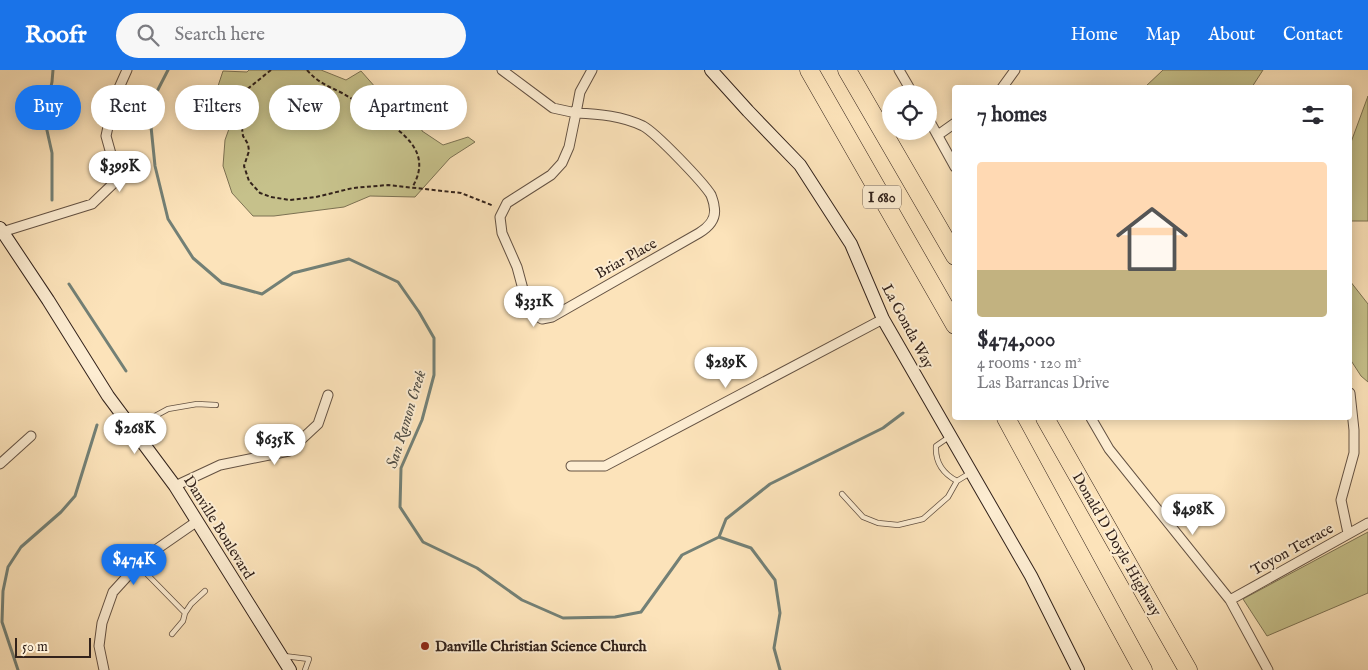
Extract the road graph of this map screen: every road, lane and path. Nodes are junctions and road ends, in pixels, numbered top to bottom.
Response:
1 (127, 70) edge
2 (271, 70) edge
3 (307, 70) edge
4 (502, 70) edge
5 (592, 70) edge
6 (711, 70) edge
7 (808, 70) edge
8 (847, 70) edge
9 (899, 70) edge
10 (1015, 70) edge
11 (908, 85) edge
12 (1004, 85) edge
13 (576, 113) junction
14 (952, 125) edge
15 (938, 135) joint
16 (952, 161) edge
17 (413, 186) junction
18 (504, 209) junction
19 (1, 230) edge
20 (952, 251) edge
21 (883, 320) junction
22 (952, 320) edge
23 (328, 395) dead end
24 (216, 405) dead end
25 (1352, 412) edge
26 (1007, 420) edge
27 (1046, 420) edge
28 (1092, 420) edge
29 (132, 428) junction
30 (31, 436) dead end
31 (950, 436) junction
32 (0, 464) edge
33 (571, 466) dead end
34 (971, 472) junction
35 (957, 481) junction
36 (175, 486) junction
37 (842, 494) dead end
38 (196, 522) junction
39 (1368, 523) edge
40 (1348, 533) junction
41 (138, 565) junction
42 (206, 591) dead end
43 (1230, 600) junction
44 (185, 613) junction
45 (172, 634) dead end
46 (280, 655) junction
47 (104, 670) edge
48 (290, 670) edge
49 (305, 670) edge
50 (1078, 670) edge
51 (1143, 670) edge
52 (1188, 670) edge
53 (1268, 670) edge

1 - 19 street
2 - 17 path
3 - 17 path
4 - 13 street
5 - 13 street
6 - 21 street, La Gonda Way
7 - 22 highway, I 680
8 - 20 highway, I 680
9 - 11 street
10 - 12 street
13 - 18 street
13 - 18 street, Briar Place
14 - 15 street
15 - 16 street
17 - 18 path
19 - 29 street, Danville Boulevard
21 - 31 street, La Gonda Way
21 - 33 street
23 - 36 street
24 - 29 lane
25 - 40 street
26 - 51 highway
27 - 52 highway, Donald D Doyle Highway
28 - 43 street
29 - 36 street, Danville Boulevard
30 - 32 street
31 - 34 street, La Gonda Way
31 - 35 lane
34 - 35 lane
34 - 50 street, La Gonda Way
35 - 37 lane
36 - 38 street, Danville Boulevard
38 - 41 street
38 - 46 street, Danville Boulevard
39 - 40 street, Toyon Terrace
40 - 43 street, Toyon Terrace
41 - 44 lane
41 - 47 street
42 - 44 lane
43 - 53 street
44 - 45 lane
46 - 48 street, Danville Boulevard
46 - 49 lane

